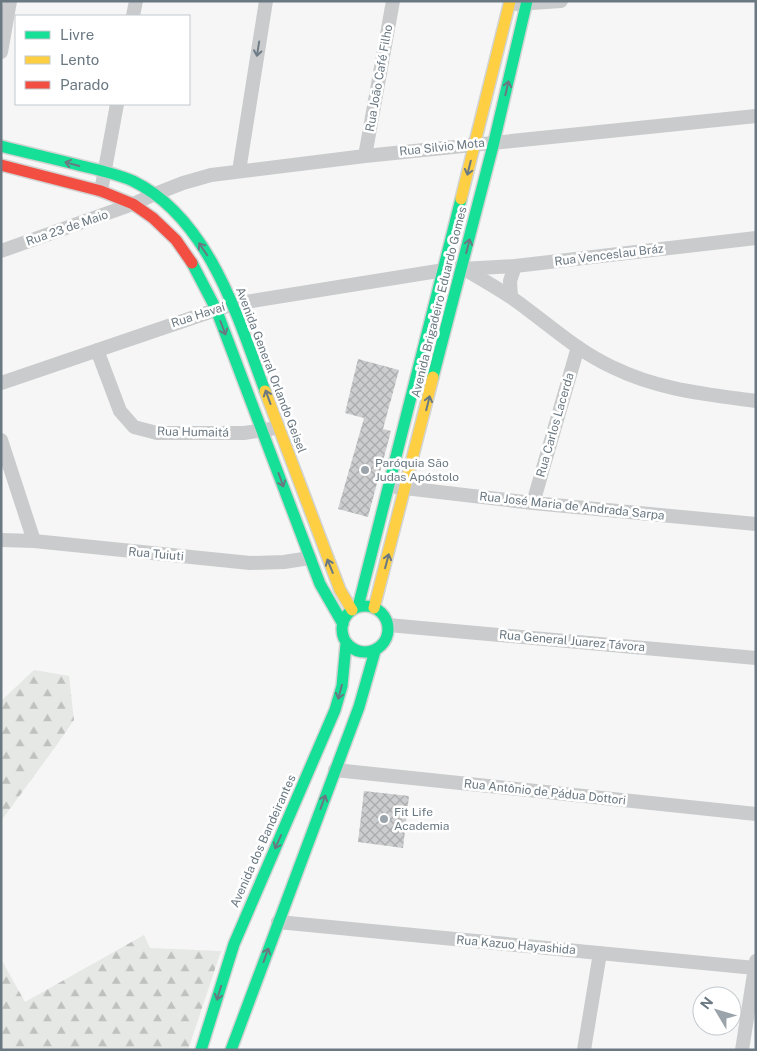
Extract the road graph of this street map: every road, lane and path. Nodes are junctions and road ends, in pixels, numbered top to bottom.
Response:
1 (10, 1) edge
2 (136, 1) edge
3 (266, 1) edge
4 (393, 1) edge
5 (561, 1) edge
6 (509, 2) edge
7 (527, 2) edge
8 (133, 15) edge
9 (1, 52) edge
10 (117, 105) edge
11 (756, 116) edge
12 (494, 142) junction
13 (475, 144) junction
14 (1, 146) edge
15 (365, 156) junction
16 (1, 165) edge
17 (239, 170) junction
18 (105, 172) junction
19 (100, 191) junction
20 (155, 194) junction
21 (133, 204) junction
22 (756, 238) edge
23 (1, 251) edge
24 (516, 266) junction
25 (462, 268) junction
26 (444, 270) junction
27 (511, 297) junction
28 (233, 304) junction
29 (216, 309) junction
30 (578, 347) junction
31 (96, 350) junction
32 (1, 383) edge
33 (756, 401) edge
34 (279, 427) junction
35 (263, 431) junction
36 (1, 440) edge
37 (389, 485) junction
38 (406, 489) junction
39 (533, 503) junction
40 (756, 524) edge
41 (1, 540) edge
42 (34, 541) junction
43 (310, 558) junction
44 (355, 608) junction
45 (374, 608) junction
46 (343, 624) junction
47 (388, 625) junction
48 (346, 644) junction
49 (375, 651) junction
50 (756, 658) edge
51 (335, 770) junction
52 (756, 814) edge
53 (278, 922) junction
54 (600, 953) junction
55 (755, 964) edge
56 (201, 1050) edge
57 (231, 1050) edge
58 (584, 1050) edge
59 (742, 1050) edge

1 - 9 street
2 - 8 street
3 -> 17 street
4 - 15 street, Rua João Café Filho
5 - 7 street
6 - 7 street
6 - 13 main road, Avenida Brigadeiro Eduardo Gomes
12 -> 7 main road, Avenida Brigadeiro Eduardo Gomes
10 - 18 street
11 - 12 street, Rua Silvio Mota
12 - 13 street, Rua Silvio Mota
25 -> 12 main road, Avenida Brigadeiro Eduardo Gomes
13 - 15 street, Rua Silvio Mota
13 -> 26 main road, Avenida Brigadeiro Eduardo Gomes
18 -> 14 main road, Avenida General Orlando Geisel
15 - 17 street, Rua Silvio Mota
16 - 19 main road
17 - 20 street, Rua Silvio Mota
18 - 19 street
18 - 20 main road, Avenida General Orlando Geisel
19 - 21 main road
20 - 21 street, Rua Silvio Mota
28 -> 20 main road, Avenida General Orlando Geisel
21 - 23 street, Rua 23 de Maio
21 - 29 main road
22 - 24 street, Rua Venceslau Bráz
24 - 25 street, Rua Venceslau Bráz
24 - 27 street
25 - 26 street, Rua Havaí
25 - 27 street
38 -> 25 main road, Avenida Brigadeiro Eduardo Gomes
26 - 28 street, Rua Havaí
26 - 37 main road, Avenida Brigadeiro Eduardo Gomes
27 - 30 street
28 - 29 street, Rua Havaí
34 -> 28 main road, Avenida General Orlando Geisel
29 - 31 street, Rua Havaí
29 -> 35 main road
30 - 33 street
30 - 39 street, Rua Carlos Lacerda
31 - 32 street, Rua Havaí
31 - 35 street, Rua Humaitá
34 - 35 street, Rua Humaitá
44 -> 34 main road, Avenida General Orlando Geisel
35 -> 43 main road
36 - 42 street
37 - 38 street, Rua José Maria de Andrada Sarpa
37 - 44 main road, Avenida Brigadeiro Eduardo Gomes
38 - 39 street, Rua José Maria de Andrada Sarpa
45 -> 38 main road, Avenida Brigadeiro Eduardo Gomes
39 - 40 street, Rua José Maria de Andrada Sarpa
41 - 42 street, Rua Tuiuti
42 - 43 street, Rua Tuiuti
43 - 46 main road
44 - 45 main road
44 - 46 main road
45 - 47 main road
46 - 48 main road
47 - 49 main road
47 - 50 street, Rua General Juarez Távora
48 - 49 main road
48 -> 56 main road, Avenida dos Bandeirantes
49 - 51 main road
51 - 52 street, Rua Antônio de Pádua Dottori
53 -> 51 main road
53 - 54 street, Rua Kazuo Hayashida
57 -> 53 main road
54 - 55 street, Rua Kazuo Hayashida
54 - 58 street
55 - 59 street

